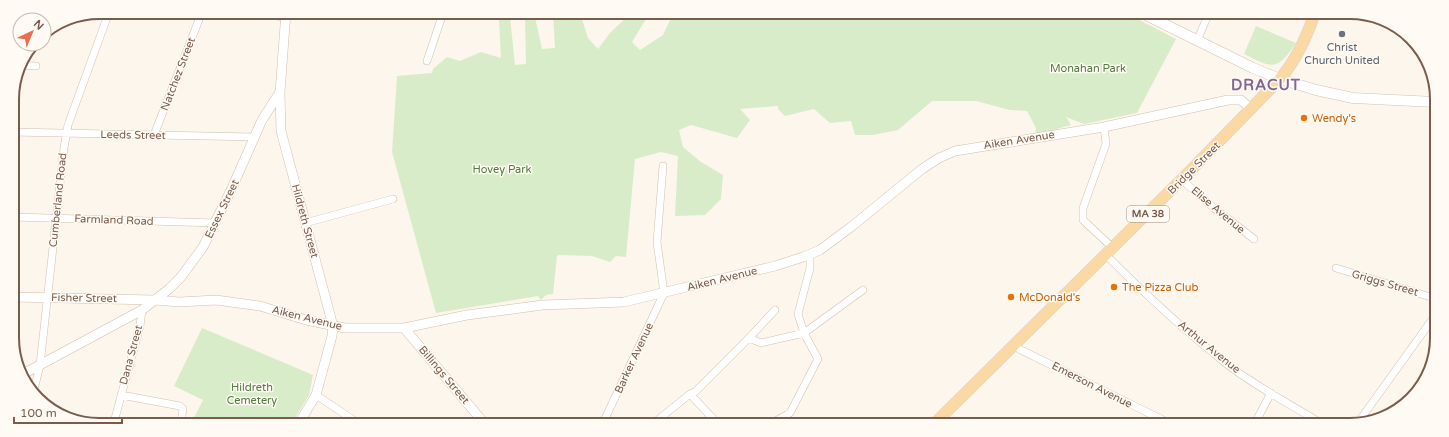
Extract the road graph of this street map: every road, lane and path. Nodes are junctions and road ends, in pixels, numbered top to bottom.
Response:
1 (106, 19) edge
2 (199, 19) edge
3 (286, 19) edge
4 (441, 19) edge
5 (1154, 19) edge
6 (1206, 19) edge
7 (1312, 19) edge
8 (1197, 41) junction
9 (428, 61) dead end
10 (26, 65) edge
11 (36, 66) dead end
12 (1280, 79) junction
13 (280, 92) junction
14 (1430, 102) edge
15 (1251, 109) junction
16 (1104, 127) junction
17 (19, 132) edge
18 (67, 133) junction
19 (154, 135) junction
20 (254, 137) junction
21 (663, 166) dead end
22 (1182, 180) junction
23 (393, 199) dead end
24 (19, 217) edge
25 (57, 219) junction
26 (216, 223) junction
27 (305, 223) junction
28 (1254, 240) dead end
29 (1109, 252) junction
30 (810, 255) junction
31 (1336, 268) dead end
32 (863, 290) dead end
33 (664, 293) junction
34 (19, 297) edge
35 (1430, 297) edge
36 (48, 298) junction
37 (154, 300) junction
38 (142, 310) junction
39 (775, 310) dead end
40 (1430, 323) edge
41 (332, 326) junction
42 (404, 328) junction
43 (804, 333) junction
44 (749, 338) junction
45 (1013, 346) junction
46 (40, 365) junction
47 (27, 372) edge
48 (35, 386) edge
49 (1271, 393) junction
50 (690, 394) junction
51 (121, 395) junction
52 (316, 395) junction
53 (1364, 416) edge
54 (115, 418) edge
55 (182, 418) edge
56 (302, 418) edge
57 (350, 418) edge
58 (480, 418) edge
59 (605, 418) edge
60 (660, 418) edge
61 (712, 418) edge
62 (781, 418) edge
63 (940, 418) edge
64 (1159, 418) edge
65 (1258, 418) edge
66 (1312, 418) edge

1 - 18 street, Cumberland Road
2 - 19 street, Natchez Street
3 - 13 street, Hildreth Street
4 - 9 street
5 - 8 main road
6 - 8 street
7 - 12 main road, Bridge Street / MA 38
8 - 12 main road
10 - 11 street
12 - 14 main road
12 - 15 main road, Bridge Street / MA 38
13 - 20 street, Essex Street
13 - 27 street, Hildreth Street
15 - 16 street, Aiken Avenue
15 - 22 main road, Bridge Street / MA 38
16 - 29 street, Arthur Avenue
16 - 30 street, Aiken Avenue
17 - 18 street, Leeds Street
18 - 19 street, Leeds Street
18 - 25 street, Cumberland Road
19 - 20 street, Leeds Street
20 - 26 street, Essex Street
21 - 33 street
22 - 28 street, Elise Avenue
22 - 29 main road, Bridge Street / MA 38
23 - 27 street
24 - 25 street, Farmland Road
25 - 26 street, Farmland Road
25 - 36 street, Cumberland Road
26 - 37 street, Essex Street
27 - 41 street, Hildreth Street
29 - 45 main road, Bridge Street / MA 38
29 - 49 street, Arthur Avenue
30 - 33 street, Aiken Avenue
30 - 43 street
31 - 35 street, Griggs Street
32 - 43 street
33 - 42 street, Aiken Avenue
33 - 59 street, Barker Avenue
34 - 36 street, Fisher Street
36 - 37 street, Fisher Street
36 - 46 street, Cumberland Road
37 - 38 street, Essex Street
37 - 41 street, Aiken Avenue
38 - 46 street
38 - 51 street, Dana Street
39 - 44 street
40 - 53 street
41 - 42 street, Aiken Avenue
41 - 52 street, Hildreth Street
42 - 58 street, Billings Street
43 - 44 street
43 - 62 street
44 - 50 street
45 - 63 main road, Bridge Street / MA 38
45 - 64 street, Emerson Avenue
46 - 47 street
46 - 48 street, Cumberland Road
49 - 65 street
49 - 66 street, Arthur Avenue
50 - 60 street
50 - 61 street
51 - 54 street, Dana Street
51 - 55 street
52 - 56 street, Hildreth Street
52 - 57 street

